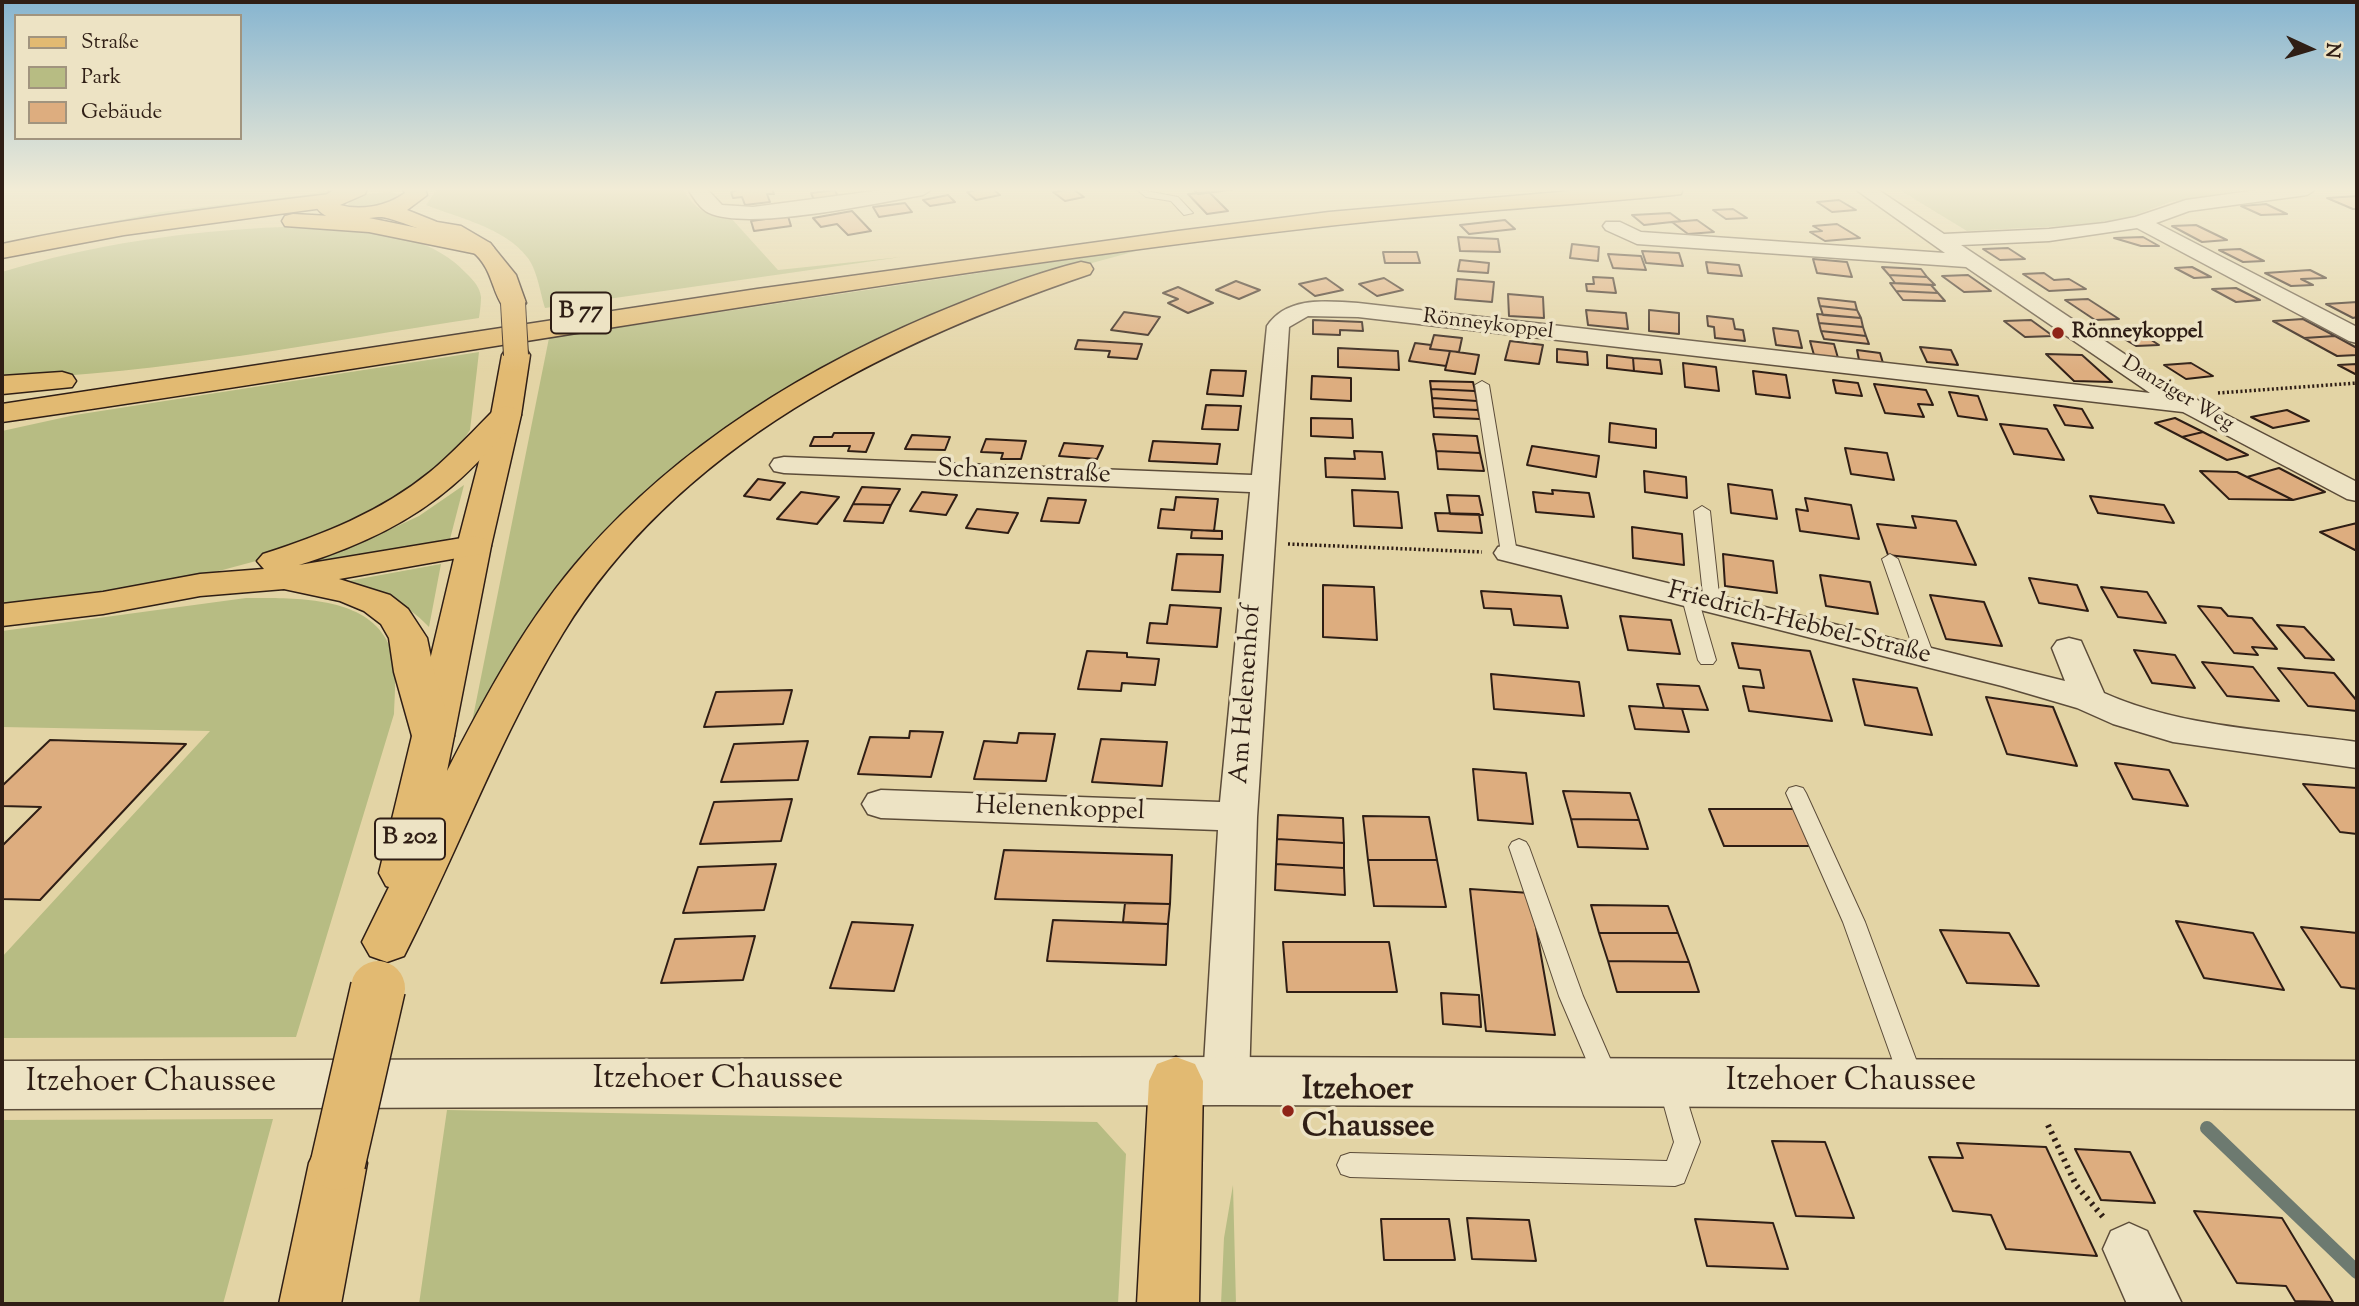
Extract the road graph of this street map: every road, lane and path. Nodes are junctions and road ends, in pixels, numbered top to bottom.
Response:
1 (61, 250) edge
2 (484, 250) edge
3 (1025, 250) edge
4 (1092, 250) edge
5 (1154, 250) edge
6 (1810, 250) edge
7 (1955, 250) edge
8 (2193, 250) edge
9 (1971, 261) junction
10 (2, 265) edge
11 (1291, 313) joint
12 (2357, 336) edge
13 (312, 354) junction
14 (230, 379) junction
15 (2357, 383) edge
16 (2, 385) edge
17 (1482, 385) dead end
18 (2, 400) edge
19 (2178, 401) junction
20 (2, 413) edge
21 (506, 415) junction
22 (2, 425) edge
23 (784, 465) dead end
24 (1265, 484) junction
25 (2357, 493) edge
26 (1702, 511) dead end
27 (1259, 543) junction
28 (474, 546) junction
29 (1509, 553) junction
30 (1890, 559) dead end
31 (284, 578) junction
32 (200, 585) junction
33 (1701, 601) junction
34 (2, 615) edge
35 (2069, 648) dead end
36 (1925, 656) junction
37 (1707, 660) dead end
38 (2089, 700) junction
39 (433, 736) junction
40 (2357, 755) edge
41 (1796, 793) dead end
42 (881, 804) dead end
43 (1238, 817) junction
44 (1519, 847) dead end
45 (382, 965) junction
46 (1201, 1081) junction
47 (1608, 1082) junction
48 (1669, 1082) junction
49 (1914, 1084) junction
50 (2, 1085) edge
51 (2029, 1085) junction
52 (2357, 1085) edge
53 (1350, 1165) dead end
54 (2129, 1249) joint
55 (310, 1304) edge
56 (1168, 1304) edge
57 (2155, 1304) edge

1 - 10 main road
2 - 21 main road, B 202, bridge
3 - 13 main road, B 77
4 - 14 main road, B 77
5 - 45 main road
6 - 9 street
7 - 9 street, Danziger Weg
8 - 12 street
9 - 19 street, Danziger Weg
11 - 19 street, Rönneykoppel
11 - 24 street, Am Helenenhof
13 - 16 main road
13 - 18 main road, B 77
14 - 20 main road, B 77
14 - 22 main road
15 - 19 path
17 - 29 lane
19 - 25 street, Danziger Weg
21 - 28 main road, B 202
21 - 32 main road
23 - 24 street, Schanzenstraße
24 - 27 street, Am Helenenhof
26 - 33 lane
27 - 29 path
27 - 43 street, Am Helenenhof
28 - 31 main road
28 - 39 main road, B 202
29 - 33 street, Friedrich-Hebbel-Straße
30 - 36 lane
31 - 32 main road
31 - 39 main road
32 - 34 main road
33 - 36 street, Friedrich-Hebbel-Straße
33 - 37 lane
35 - 38 street
36 - 38 street, Friedrich-Hebbel-Straße
38 - 40 street, Friedrich-Hebbel-Straße
39 - 45 main road, B 202
41 - 49 lane
42 - 43 street, Helenenkoppel
43 - 46 street, Am Helenenhof
44 - 47 lane
45 - 55 main road, B 202, bridge
46 - 47 street, Itzehoer Chaussee
46 - 50 street, Itzehoer Chaussee
46 - 56 main road
47 - 48 street, Itzehoer Chaussee
48 - 49 street, Itzehoer Chaussee
48 - 53 lane
49 - 51 street, Itzehoer Chaussee
51 - 52 street, Itzehoer Chaussee
51 - 54 path
54 - 57 street

